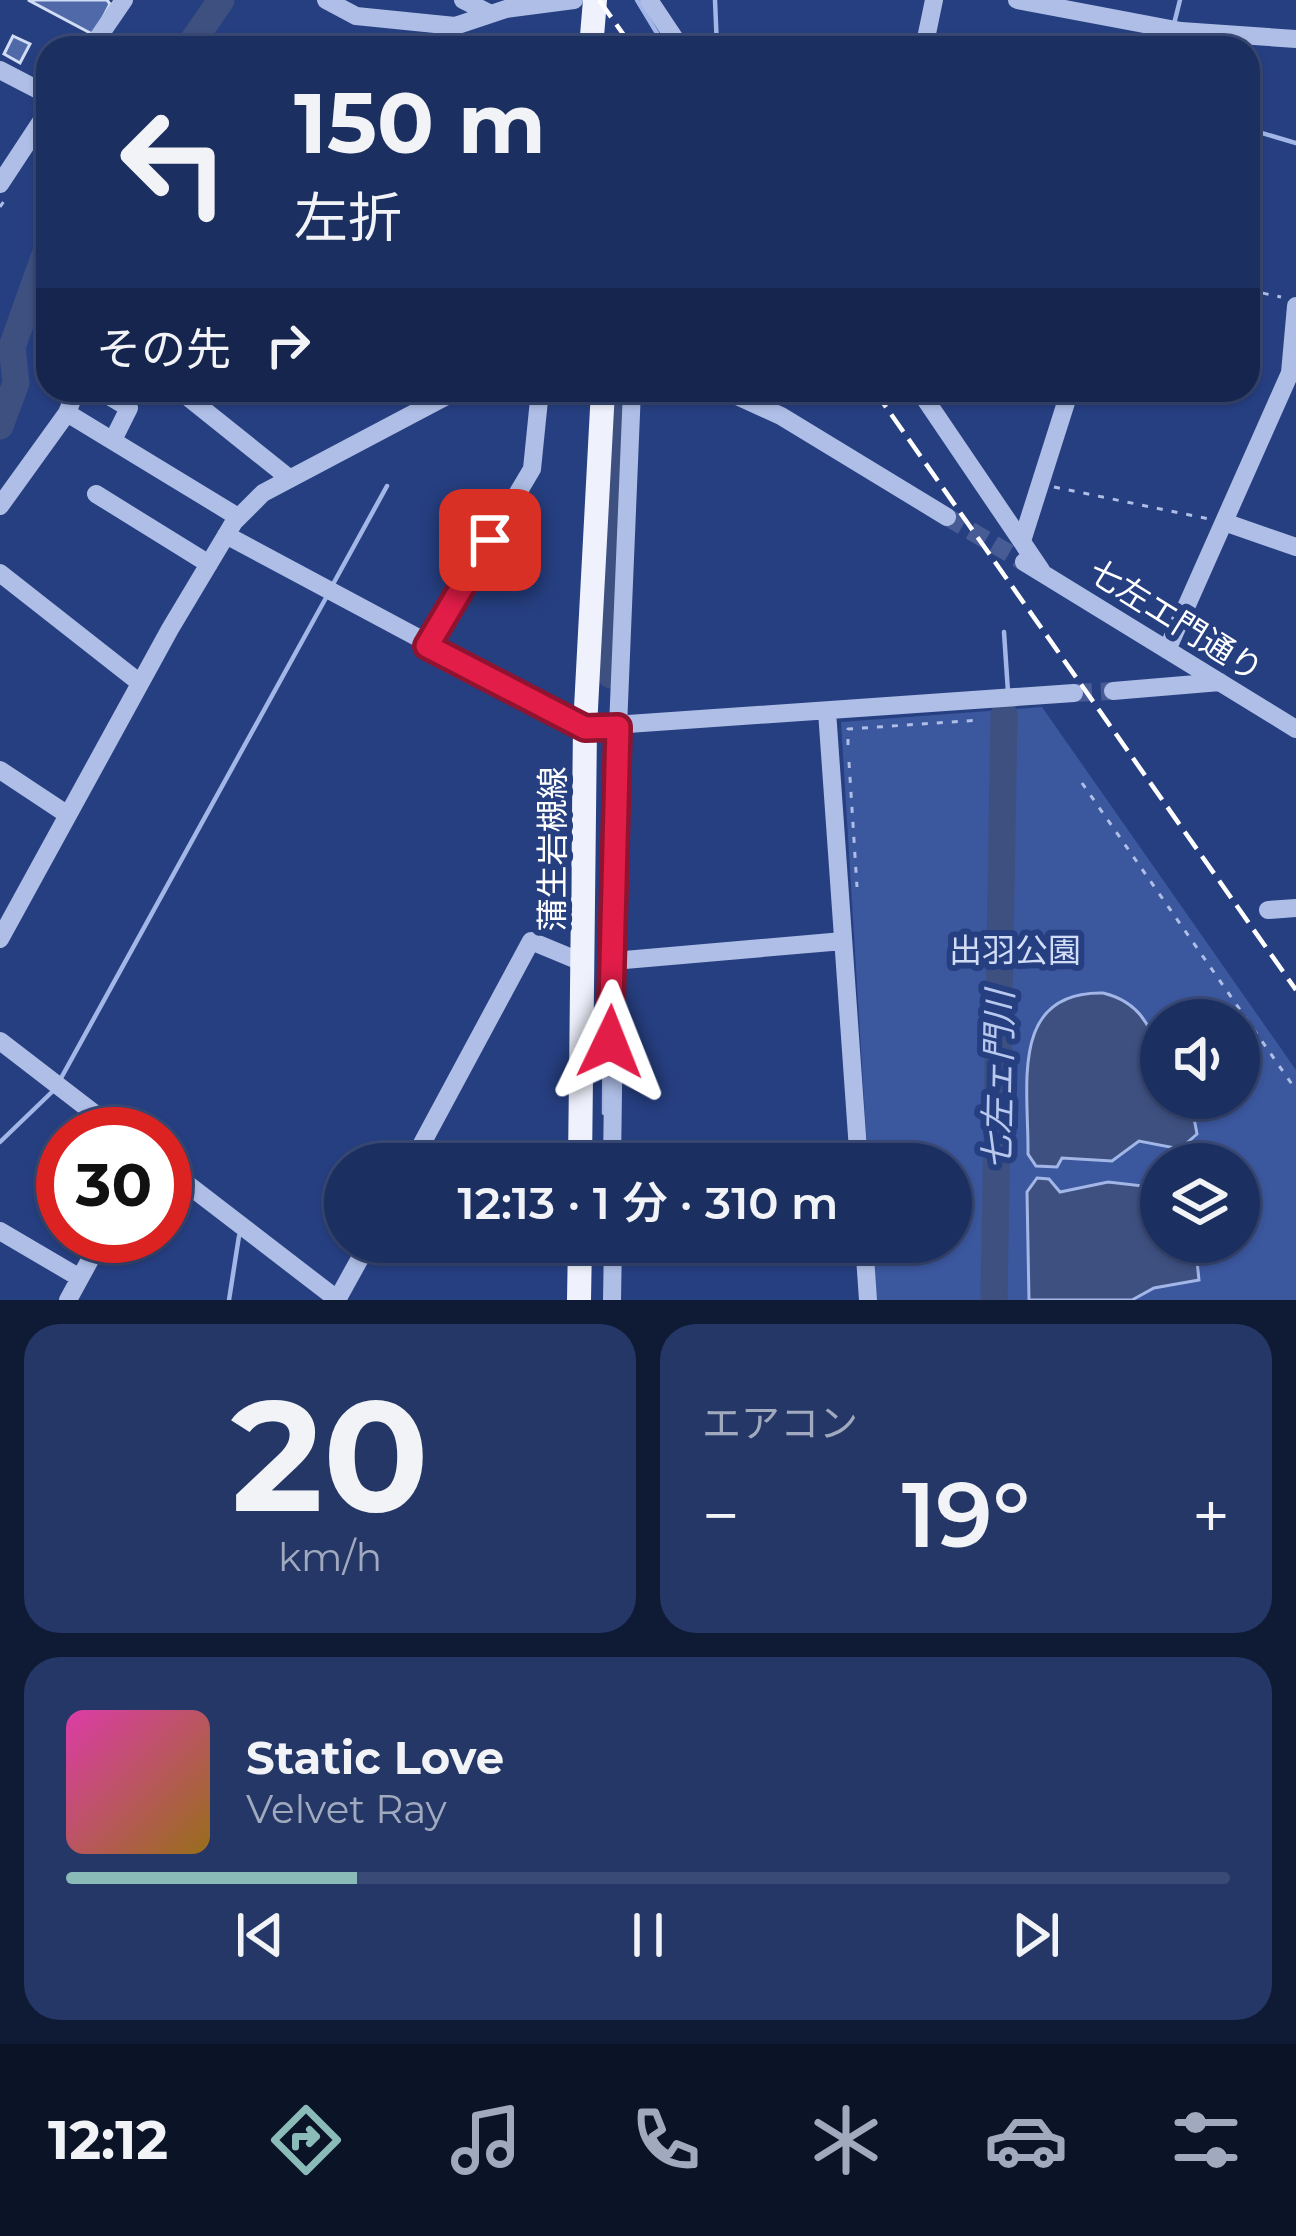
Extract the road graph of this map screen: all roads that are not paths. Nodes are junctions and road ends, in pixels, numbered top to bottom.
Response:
1 (124, 0) edge
2 (326, 0) edge
3 (463, 0) edge
4 (574, 0) edge
5 (595, 0) edge
6 (649, 0) edge
7 (934, 0) edge
8 (1017, 0) edge
9 (490, 14) junction
10 (99, 36) edge
11 (592, 36) edge
12 (673, 36) edge
13 (926, 36) edge
14 (1253, 36) edge
15 (1260, 36) edge
16 (1296, 39) edge
17 (0, 70) edge
18 (36, 88) edge
19 (36, 129) edge
20 (0, 184) edge
21 (1296, 303) edge
22 (1293, 374) edge
23 (71, 402) edge
24 (118, 402) edge
25 (194, 402) edge
26 (435, 402) edge
27 (539, 402) edge
28 (602, 402) edge
29 (632, 402) edge
30 (748, 402) edge
31 (927, 402) edge
32 (1066, 402) edge
33 (67, 413) junction
34 (113, 440) junction
35 (290, 478) junction
36 (96, 494) dead end
37 (0, 506) edge
38 (947, 517) tunnel mouth
39 (1224, 522) junction
40 (233, 525) junction
41 (1022, 541) junction
42 (1296, 547) edge
43 (1024, 562) tunnel mouth
44 (209, 564) junction
45 (0, 573) edge
46 (1043, 574) junction
47 (427, 646) junction
48 (1167, 650) junction
49 (140, 682) junction
50 (1220, 682) junction
51 (1113, 691) tunnel mouth
52 (1074, 693) tunnel mouth
53 (827, 711) junction
54 (618, 727) junction
55 (585, 728) junction
56 (1296, 729) edge
57 (0, 770) edge
58 (68, 814) junction
59 (1296, 908) edge
60 (1268, 910) dead end
61 (0, 940) edge
62 (843, 941) junction
63 (614, 961) junction
64 (584, 963) junction
65 (0, 1041) edge
66 (87, 1107) edge
67 (422, 1143) edge
68 (580, 1143) edge
69 (612, 1143) edge
70 (857, 1143) edge
71 (192, 1188) edge
72 (0, 1231) edge
73 (88, 1263) edge
74 (358, 1263) edge
75 (580, 1263) edge
76 (613, 1263) edge
77 (865, 1263) edge
78 (80, 1278) junction
79 (68, 1300) edge
80 (338, 1300) edge
81 (579, 1300) edge
82 (612, 1300) edge
83 (868, 1300) edge

1 - 10 street
2 - 9 street
3 - 9 street
4 - 9 street
5 - 11 main road
6 - 12 street
7 - 13 street
8 - 14 street
15 - 16 street
17 - 18 street
19 - 20 street
21 - 22 street
22 - 39 street
23 - 33 street
24 - 34 street
25 - 35 street
26 - 35 street
27 - 47 street
28 - 55 main road, 蒲生岩槻線
29 - 54 street
30 - 38 street
31 - 41 street
32 - 41 street
33 - 34 street
33 - 37 street
34 - 40 street
35 - 40 street
36 - 44 street
39 - 42 street
39 - 48 street
40 - 44 street
40 - 47 street
41 - 46 street
43 - 46 street, 七左エ門通り
44 - 49 street
45 - 49 street
46 - 48 street, 七左エ門通り
47 - 55 street
48 - 50 street, 七左エ門通り
49 - 58 street
50 - 51 street
50 - 56 street, 七左エ門通り
52 - 53 street
53 - 54 street
53 - 62 street
54 - 55 street
54 - 63 street
55 - 64 main road, 蒲生岩槻線
57 - 58 street
58 - 61 street
59 - 60 street
62 - 63 street
62 - 70 street
63 - 69 street
64 - 67 street
64 - 68 main road, 蒲生岩槻線
65 - 66 street
71 - 80 street
72 - 78 street
73 - 78 street
74 - 80 street
75 - 81 main road
76 - 82 street
77 - 83 street
78 - 79 street

